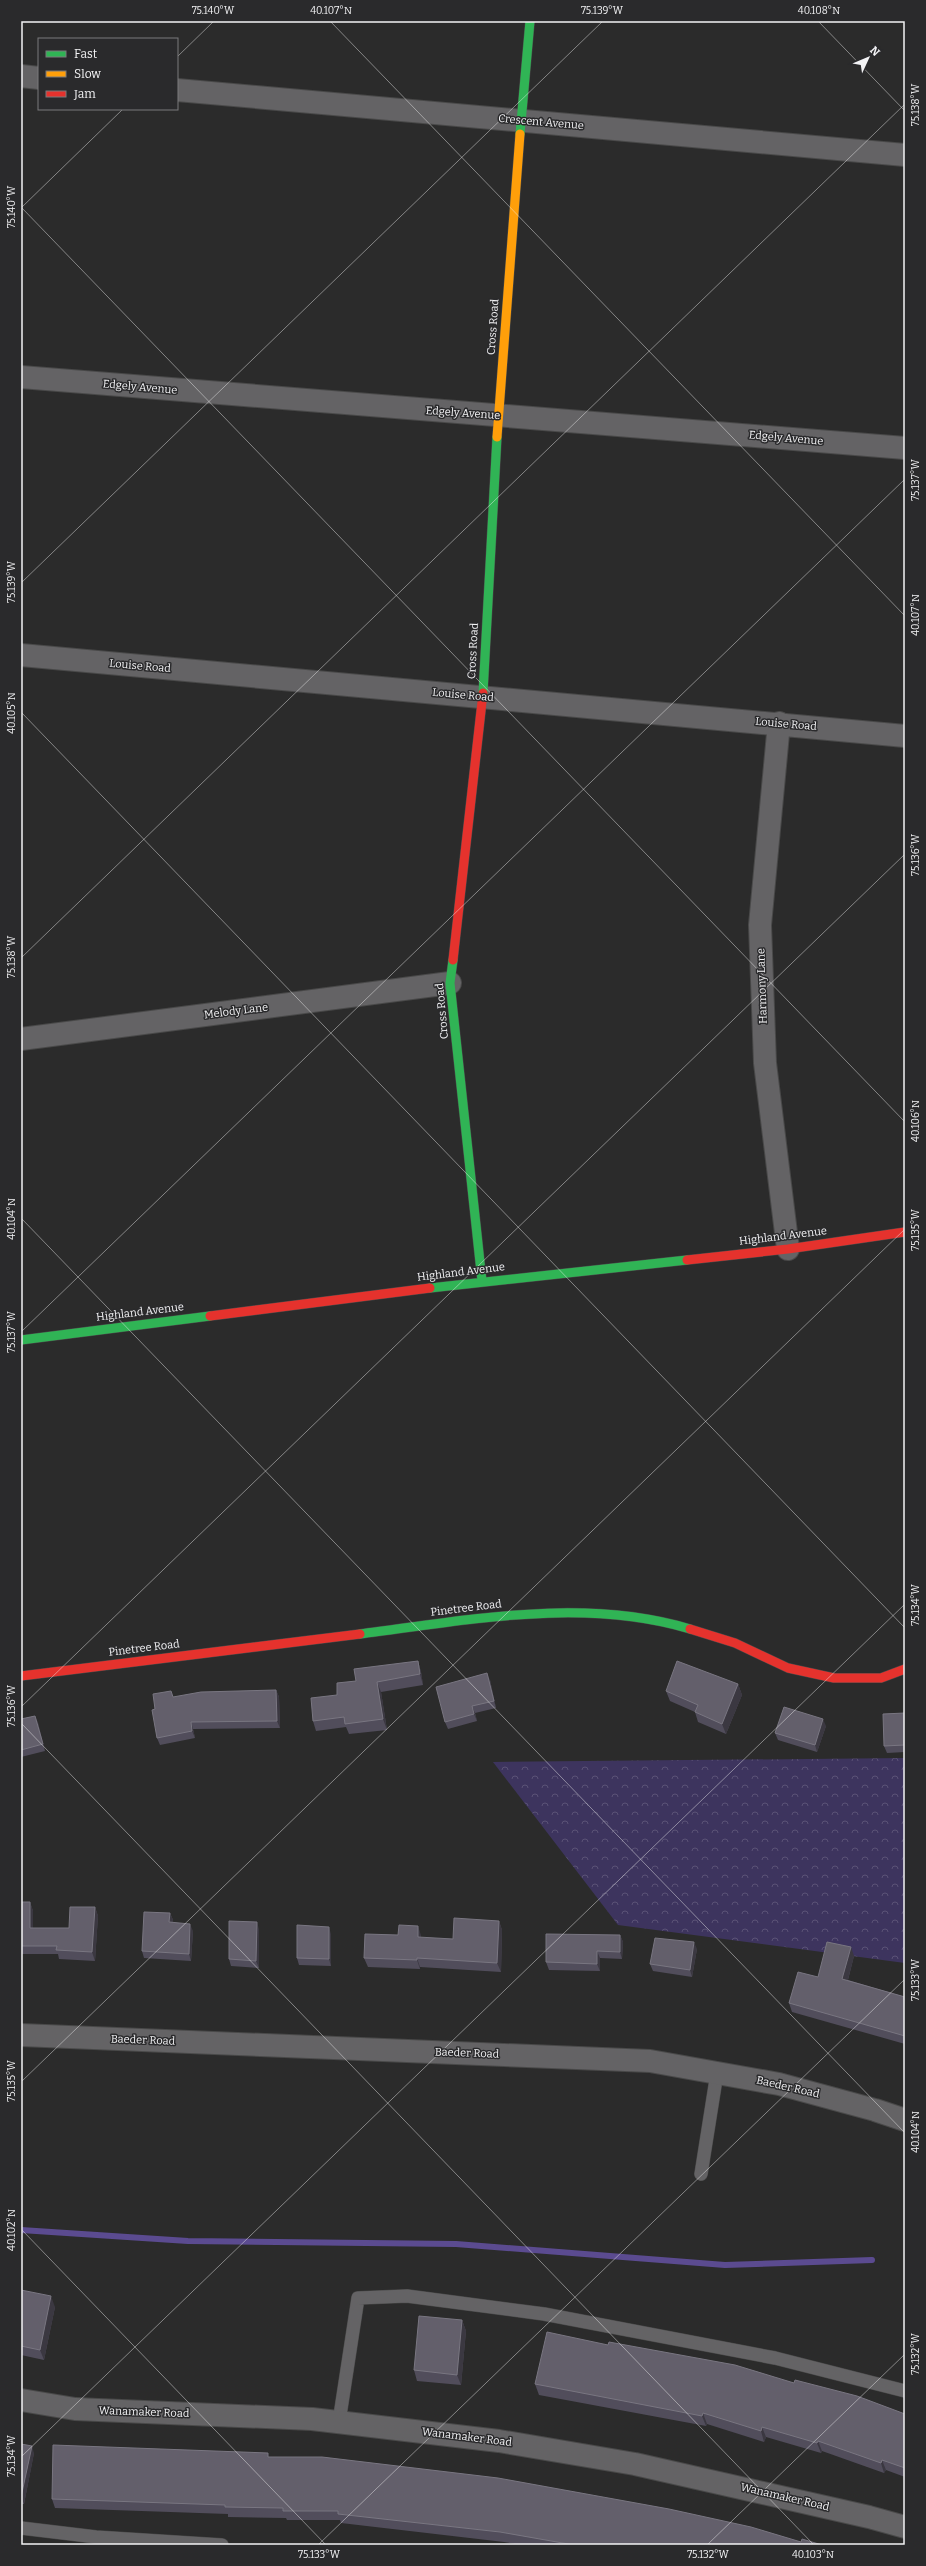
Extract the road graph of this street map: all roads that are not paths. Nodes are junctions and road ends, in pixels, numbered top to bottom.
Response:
1 (530, 21) edge
2 (21, 76) edge
3 (38, 78) edge
4 (178, 90) edge
5 (520, 120) junction
6 (905, 155) edge
7 (21, 378) edge
8 (498, 416) junction
9 (905, 448) edge
10 (21, 655) edge
11 (483, 697) junction
12 (779, 723) junction
13 (905, 736) edge
14 (450, 983) junction
15 (21, 1039) edge
16 (905, 1232) edge
17 (788, 1249) junction
18 (482, 1281) junction
19 (21, 1340) edge
20 (905, 1669) edge
21 (21, 1676) edge
22 (21, 2035) edge
23 (717, 2073) junction
24 (905, 2120) edge
25 (701, 2174) dead end
26 (905, 2391) edge
27 (21, 2400) edge
28 (339, 2422) junction
29 (905, 2527) edge
30 (21, 2528) edge
31 (222, 2545) edge

1 - 5 street, Cross Road
2 - 3 street
4 - 5 street, Crescent Avenue
5 - 6 street, Crescent Avenue
5 - 8 street, Cross Road
7 - 8 street, Edgely Avenue
8 - 9 street, Edgely Avenue
8 - 11 street, Cross Road
10 - 11 street, Louise Road
11 - 12 street, Louise Road
11 - 14 street, Cross Road
12 - 13 street, Louise Road
12 - 17 street, Harmony Lane
14 - 15 street, Melody Lane
14 - 18 street, Cross Road
16 - 17 street, Highland Avenue
17 - 18 street, Highland Avenue
18 - 19 street, Highland Avenue
20 - 21 street, Pinetree Road
22 - 23 street, Baeder Road
23 - 24 street, Baeder Road
23 - 25 lane
26 - 28 lane
27 - 28 street, Wanamaker Road
28 - 29 street, Wanamaker Road
30 - 31 lane

